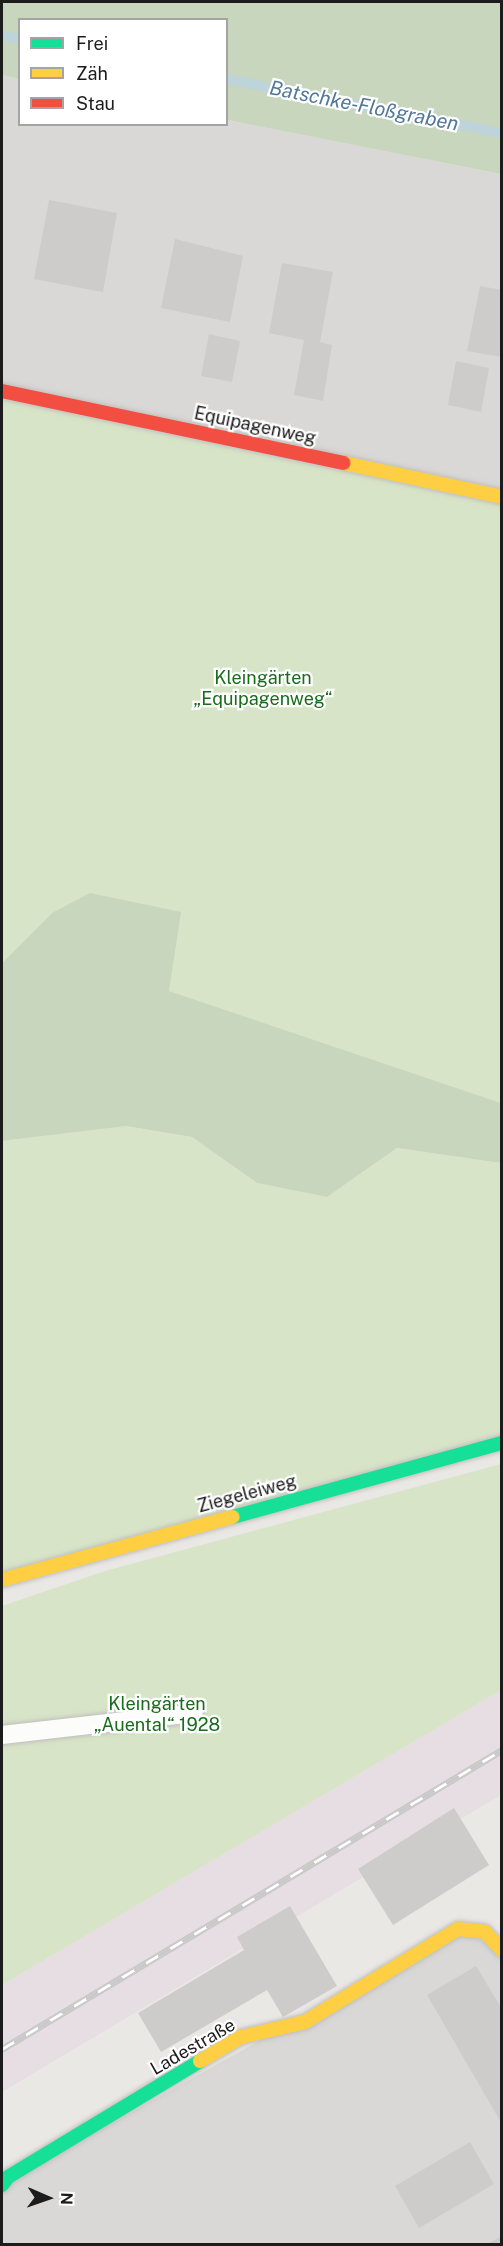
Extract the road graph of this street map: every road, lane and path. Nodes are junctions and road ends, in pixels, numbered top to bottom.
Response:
1 (2, 391) edge
2 (501, 497) edge
3 (501, 1443) edge
4 (2, 1580) edge
5 (194, 1713) dead end
6 (2, 1736) edge
7 (501, 1950) edge
8 (2, 2185) edge

1 - 2 street, Equipagenweg
3 - 4 street, Ziegeleiweg
5 - 6 lane
7 - 8 street, Ladestraße

